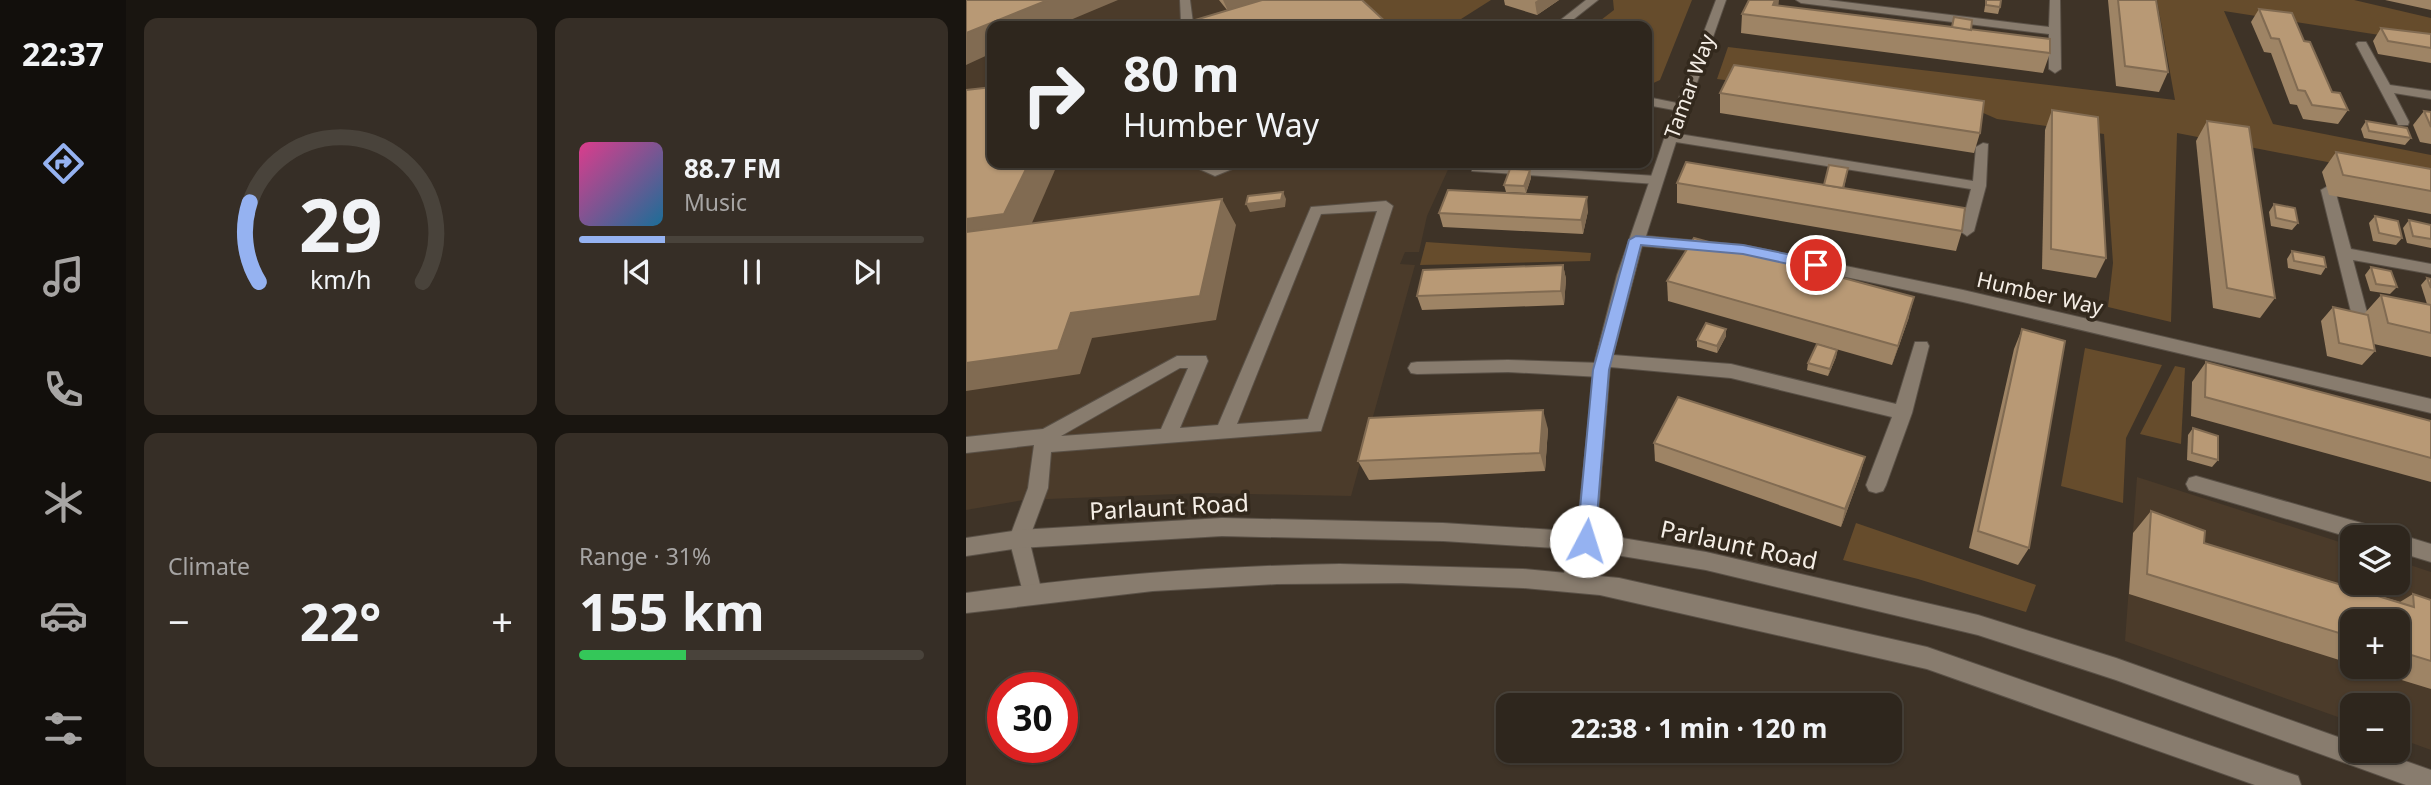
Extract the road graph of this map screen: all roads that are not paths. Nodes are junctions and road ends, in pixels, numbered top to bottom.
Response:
1 (1185, 0) edge
2 (1593, 0) edge
3 (1721, 0) edge
4 (1801, 0) edge
5 (2055, 0) edge
6 (1187, 21) edge
7 (1565, 21) edge
8 (2054, 32) junction
9 (2362, 44) dead end
10 (2054, 69) dead end
11 (2386, 88) junction
12 (2431, 95) edge
13 (1652, 102) edge
14 (1681, 108) junction
15 (2403, 122) dead end
16 (1671, 137) junction
17 (1983, 147) edge
18 (1205, 168) edge
19 (1226, 168) edge
20 (1477, 168) dead end
21 (1656, 180) junction
22 (1979, 186) junction
23 (2329, 190) dead end
24 (1968, 231) edge
25 (1636, 240) junction
26 (2344, 253) junction
27 (2431, 269) edge
28 (2361, 320) edge
29 (1921, 346) dead end
30 (1602, 365) junction
31 (1417, 368) dead end
32 (2431, 406) edge
33 (1903, 414) junction
34 (1224, 433) junction
35 (1167, 436) junction
36 (1045, 440) junction
37 (966, 446) edge
38 (2196, 484) dead end
39 (1876, 485) dead end
40 (2340, 526) edge
41 (1018, 540) junction
42 (1586, 541) junction
43 (966, 547) edge
44 (2410, 547) edge
45 (2431, 553) edge
46 (1571, 581) junction
47 (1032, 593) junction
48 (966, 603) edge
49 (2424, 782) edge
50 (2289, 785) edge

1 - 6 street
2 - 7 street
3 - 14 street, Tamar Way
4 - 8 street
5 - 8 street
8 - 10 street
9 - 11 street
11 - 12 street
11 - 15 street
13 - 14 street
14 - 16 street, Tamar Way
16 - 21 street, Tamar Way
16 - 22 street
17 - 22 street
18 - 19 street
20 - 21 street
21 - 25 street, Tamar Way
22 - 24 street
23 - 26 street
25 - 30 street, Tamar Way
25 - 32 street, Humber Way
26 - 27 street
26 - 28 street
29 - 33 street
30 - 31 street
30 - 33 street
30 - 42 street, Tamar Way
33 - 39 street
34 - 34 street
34 - 35 street
35 - 36 street
35 - 36 street
36 - 37 street
36 - 41 street
38 - 40 street
41 - 42 street, Parlaunt Road
41 - 43 street, Parlaunt Road
41 - 47 street
42 - 46 street, Tamar Way
42 - 49 street, Parlaunt Road
44 - 45 street
46 - 47 street
46 - 50 street
47 - 48 street

